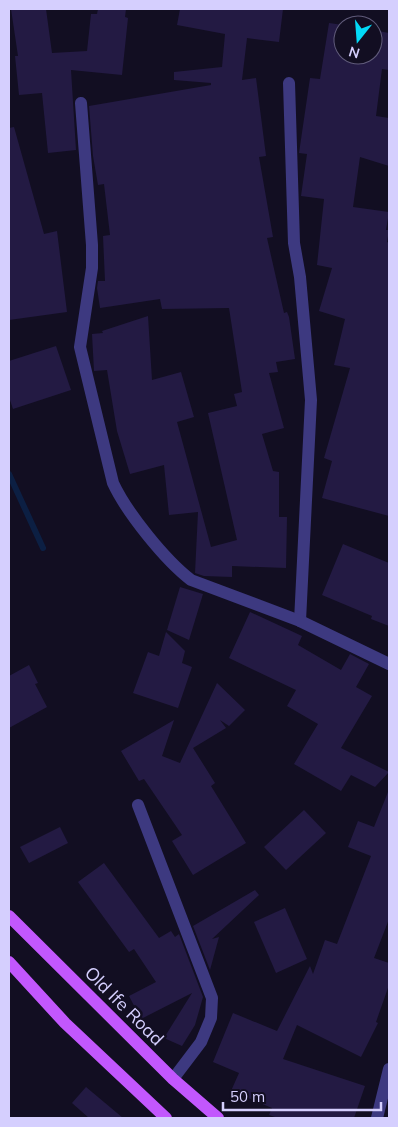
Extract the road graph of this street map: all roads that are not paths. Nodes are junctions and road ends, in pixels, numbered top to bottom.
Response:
1 (290, 83) dead end
2 (81, 103) dead end
3 (300, 620) junction
4 (389, 664) edge
5 (138, 805) dead end
6 (9, 916) edge
7 (9, 962) edge
8 (389, 1069) edge
9 (173, 1079) junction
10 (166, 1118) edge
11 (218, 1118) edge
12 (376, 1118) edge

1 - 3 street
2 - 3 street
3 - 4 street
5 - 9 street
6 - 9 main road, Old Ife Road
7 - 10 main road
8 - 12 street
9 - 11 main road, Old Ife Road

